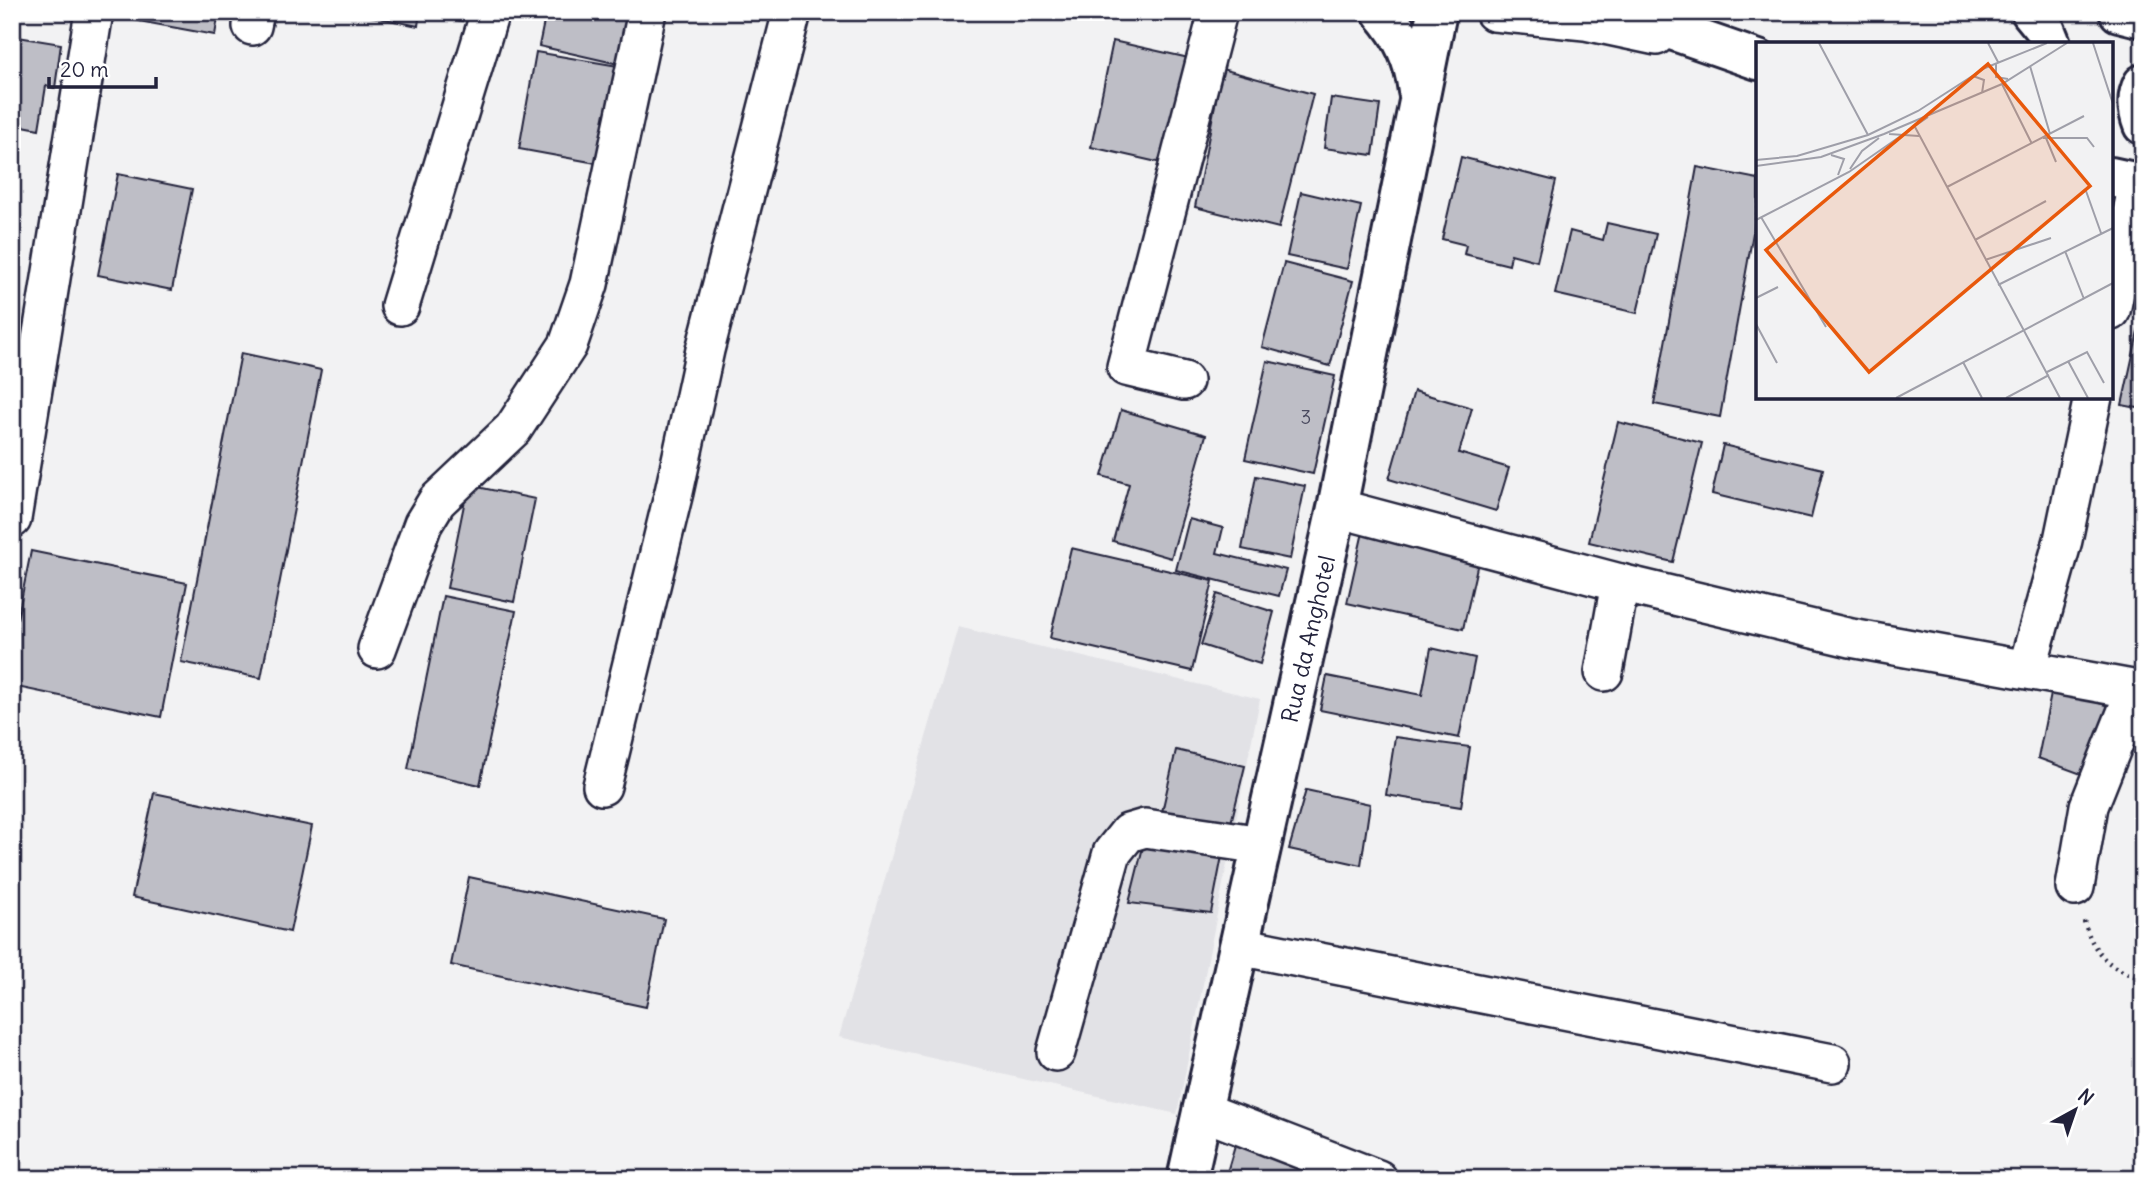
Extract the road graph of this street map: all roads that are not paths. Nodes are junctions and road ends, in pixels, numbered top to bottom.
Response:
1 (94, 12) edge
2 (490, 12) edge
3 (647, 12) edge
4 (792, 12) edge
5 (1217, 12) edge
6 (1375, 12) edge
7 (1402, 12) edge
8 (1437, 12) edge
9 (1494, 12) edge
10 (1620, 12) edge
11 (2031, 12) edge
12 (2119, 12) edge
13 (1382, 13) edge
14 (2143, 18) edge
15 (2051, 42) edge
16 (1746, 56) edge
17 (2143, 84) edge
18 (1419, 97) junction
19 (2143, 125) edge
20 (2131, 182) edge
21 (2113, 298) edge
22 (400, 306) dead end
23 (1184, 381) dead end
24 (2093, 399) edge
25 (1337, 508) junction
26 (12, 519) edge
27 (1620, 583) junction
28 (377, 649) dead end
29 (2028, 669) junction
30 (1604, 671) dead end
31 (2133, 699) edge
32 (602, 786) dead end
33 (1262, 845) junction
34 (2075, 887) dead end
35 (1239, 946) junction
36 (1056, 1052) dead end
37 (1832, 1063) dead end
38 (1202, 1111) junction
39 (1187, 1179) edge
40 (1378, 1179) edge

1 - 26 street
2 - 22 street
3 - 28 street
4 - 32 street
5 - 23 street
6 - 13 street
7 - 13 street
8 - 18 main road, Rua da Anghotel
9 - 16 street
10 - 16 main road
11 - 15 main road
12 - 14 main road
13 - 18 main road, Rua da Anghotel
17 - 19 main road
18 - 25 main road, Rua da Anghotel
20 - 21 street
24 - 29 street
25 - 27 street
25 - 33 main road, Rua da Anghotel
27 - 29 street
27 - 30 street
29 - 31 street
31 - 34 street
33 - 35 main road, Rua da Anghotel
33 - 36 street
35 - 37 street
35 - 38 main road, Rua da Anghotel
38 - 39 main road, Rua da Anghotel
38 - 40 street

